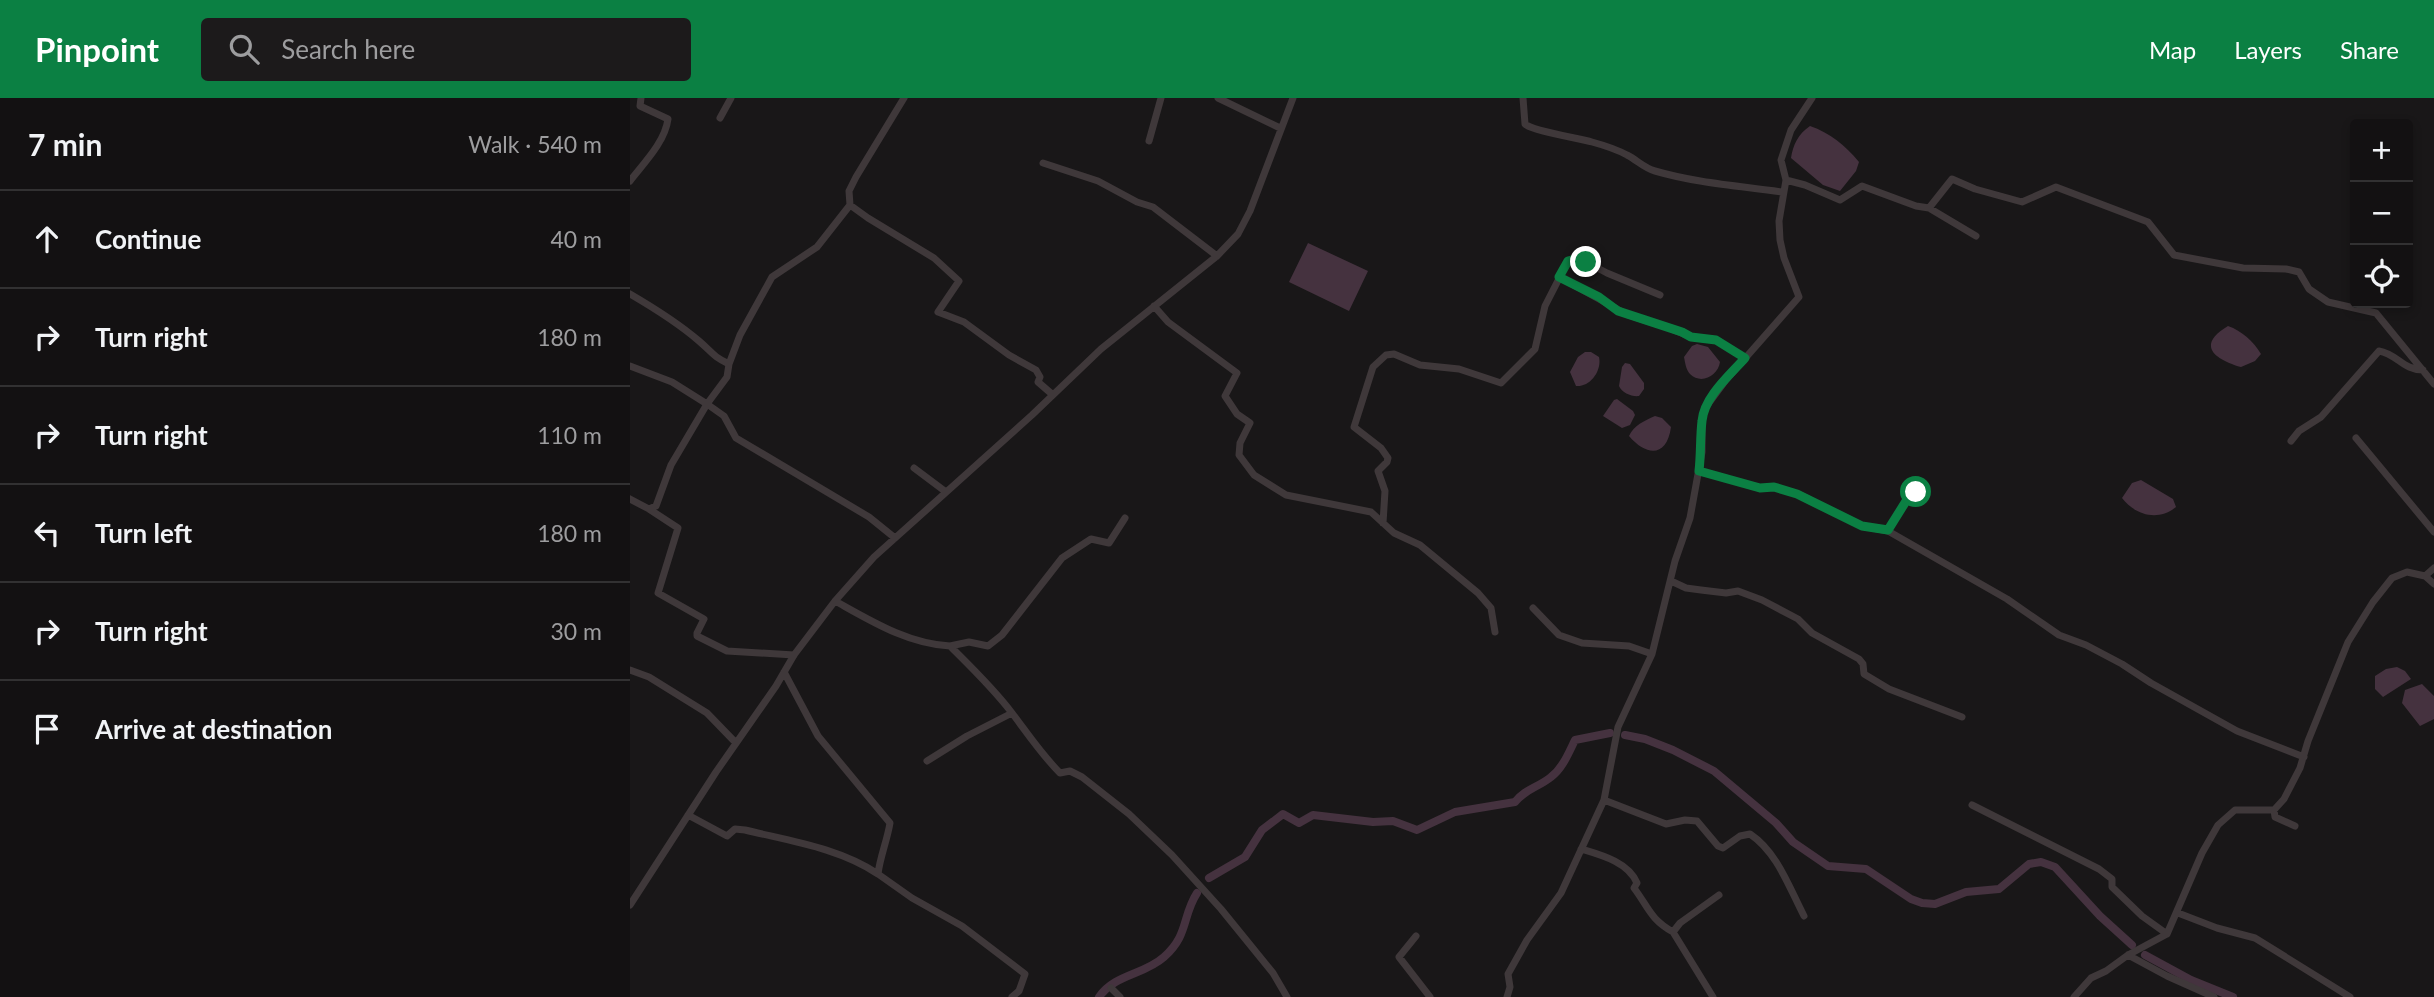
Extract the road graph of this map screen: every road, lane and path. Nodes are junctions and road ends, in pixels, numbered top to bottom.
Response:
1 (641, 98) edge
2 (731, 98) edge
3 (904, 98) edge
4 (1161, 98) edge
5 (1217, 98) edge
6 (1293, 98) edge
7 (1523, 98) edge
8 (1812, 98) edge
9 (720, 118) dead end
10 (1280, 128) junction
11 (1149, 141) dead end
12 (1043, 163) dead end
13 (1786, 180) junction
14 (630, 181) edge
15 (1782, 192) junction
16 (850, 205) junction
17 (1929, 208) junction
18 (1976, 236) dead end
19 (1217, 256) junction
20 (1559, 277) junction
21 (630, 294) edge
22 (1660, 295) dead end
23 (1154, 306) junction
24 (1745, 358) junction
25 (729, 364) junction
26 (630, 366) edge
27 (2423, 370) junction
28 (2434, 384) edge
29 (1053, 395) junction
30 (707, 404) junction
31 (2356, 438) dead end
32 (2291, 441) dead end
33 (914, 468) dead end
34 (1699, 471) junction
35 (946, 492) junction
36 (1916, 492) dead end
37 (630, 499) edge
38 (649, 509) junction
39 (1125, 518) dead end
40 (1383, 523) junction
41 (1888, 530) junction
42 (2434, 532) edge
43 (895, 538) junction
44 (2434, 568) edge
45 (2425, 576) junction
46 (1671, 581) junction
47 (2434, 584) edge
48 (835, 601) junction
49 (1533, 608) dead end
50 (1495, 632) dead end
51 (950, 646) junction
52 (1652, 654) junction
53 (794, 655) junction
54 (630, 670) edge
55 (784, 672) junction
56 (1012, 713) junction
57 (1962, 717) dead end
58 (736, 743) junction
59 (2304, 757) junction
60 (927, 761) dead end
61 (1604, 800) junction
62 (1972, 805) dead end
63 (2274, 810) junction
64 (688, 815) junction
65 (2295, 826) dead end
66 (1581, 849) junction
67 (878, 874) junction
68 (1719, 895) dead end
69 (630, 905) edge
70 (2178, 913) junction
71 (1804, 916) dead end
72 (1673, 932) junction
73 (2167, 934) junction
74 (1416, 936) dead end
75 (2128, 955) junction
76 (1111, 988) dead end
77 (1012, 997) edge
78 (1120, 997) edge
79 (1287, 997) edge
80 (1430, 997) edge
81 (1507, 997) edge
82 (1713, 997) edge
83 (2074, 997) edge
84 (2214, 997) edge
85 (2350, 997) edge

1 - 14 street
2 - 9 street
3 - 16 street
4 - 11 street
5 - 10 street
6 - 10 street
7 - 15 street
8 - 13 street
10 - 19 street
12 - 19 street
13 - 15 street
13 - 17 street
15 - 24 street
16 - 25 street
16 - 29 street
17 - 18 street
17 - 27 street
19 - 23 street
20 - 22 street
20 - 24 street
20 - 40 street
21 - 25 street
23 - 29 street
23 - 40 street
24 - 34 street
25 - 30 street
26 - 30 street
27 - 28 street
27 - 32 street
29 - 35 street
30 - 38 street
30 - 43 street
31 - 42 street
33 - 35 street
34 - 41 street
34 - 46 street
35 - 43 street
36 - 41 street
37 - 38 street
38 - 53 street
39 - 51 street
40 - 50 street
41 - 59 street
43 - 48 street
44 - 45 street
45 - 47 street
45 - 59 street
46 - 52 street
46 - 57 street
48 - 51 street
48 - 53 street
49 - 52 street
51 - 56 street
52 - 61 street
53 - 55 street
54 - 58 street
55 - 58 street
55 - 67 street
56 - 60 street
56 - 79 street
58 - 64 street
59 - 63 street
61 - 66 street
61 - 71 street
62 - 73 street
63 - 65 street
63 - 70 street
64 - 67 street
64 - 69 street
66 - 72 street
66 - 81 street
67 - 77 street
68 - 72 street
70 - 73 street
70 - 85 street
72 - 82 street
73 - 75 street
74 - 80 street
75 - 83 street
75 - 84 street
76 - 78 street

